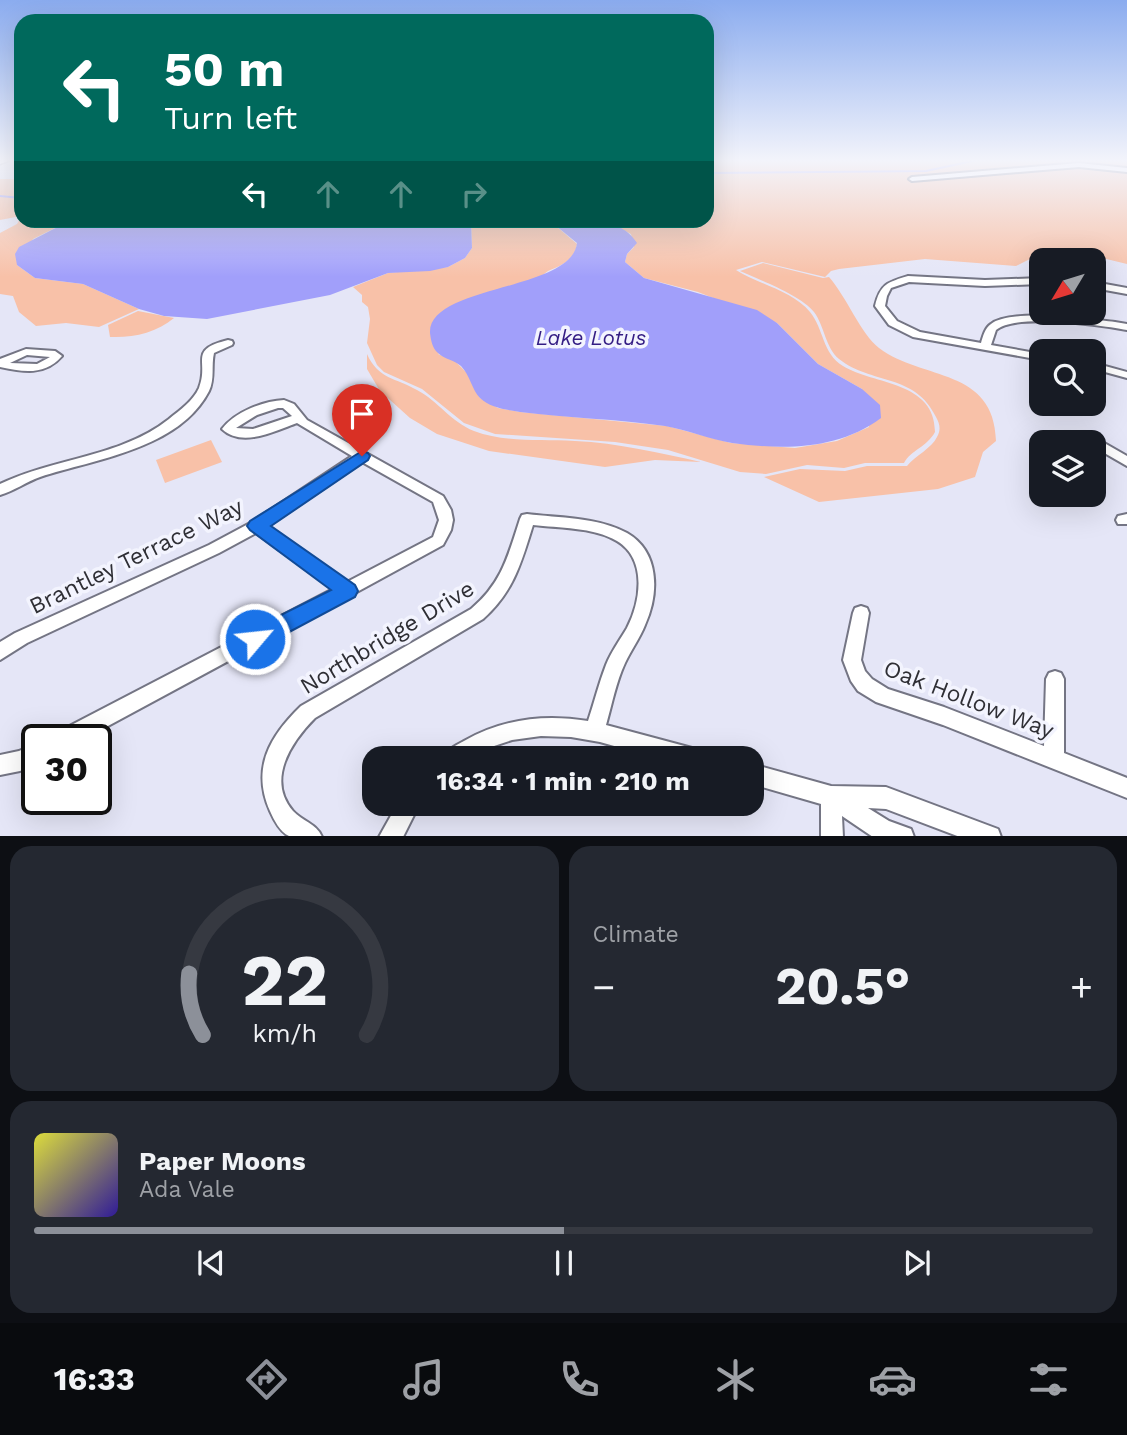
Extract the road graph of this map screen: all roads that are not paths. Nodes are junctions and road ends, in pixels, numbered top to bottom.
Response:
1 (1029, 281) edge
2 (1106, 287) edge
3 (1127, 291) edge
4 (1127, 327) edge
5 (228, 343) dead end
6 (985, 348) junction
7 (1029, 355) edge
8 (1106, 369) edge
9 (1127, 375) edge
10 (299, 418) junction
11 (1106, 449) edge
12 (362, 456) junction
13 (1127, 462) edge
14 (0, 490) edge
15 (257, 526) junction
16 (348, 591) junction
17 (860, 612) dead end
18 (0, 652) edge
19 (1055, 679) dead end
20 (94, 724) edge
21 (594, 732) junction
22 (471, 746) edge
23 (647, 746) edge
24 (1054, 758) junction
25 (21, 761) edge
26 (0, 765) edge
27 (764, 777) edge
28 (1127, 788) edge
29 (831, 797) junction
30 (402, 816) edge
31 (311, 836) edge
32 (390, 836) edge
33 (832, 836) edge
34 (903, 836) edge
35 (990, 836) edge

1 - 6 street
2 - 3 street
4 - 6 street
5 - 14 street
6 - 7 street
8 - 9 street
10 - 10 street
10 - 12 street
11 - 13 street
12 - 15 street, Brantley Terrace Way
12 - 16 street
15 - 16 street
15 - 18 street, Brantley Terrace Way
16 - 20 street
17 - 24 street, Oak Hollow Way
19 - 24 street
21 - 22 street
21 - 23 street
21 - 31 street, Northbridge Drive
24 - 28 street, Oak Hollow Way
25 - 26 street
27 - 29 street
29 - 33 street
29 - 34 street
29 - 35 street
30 - 32 street

